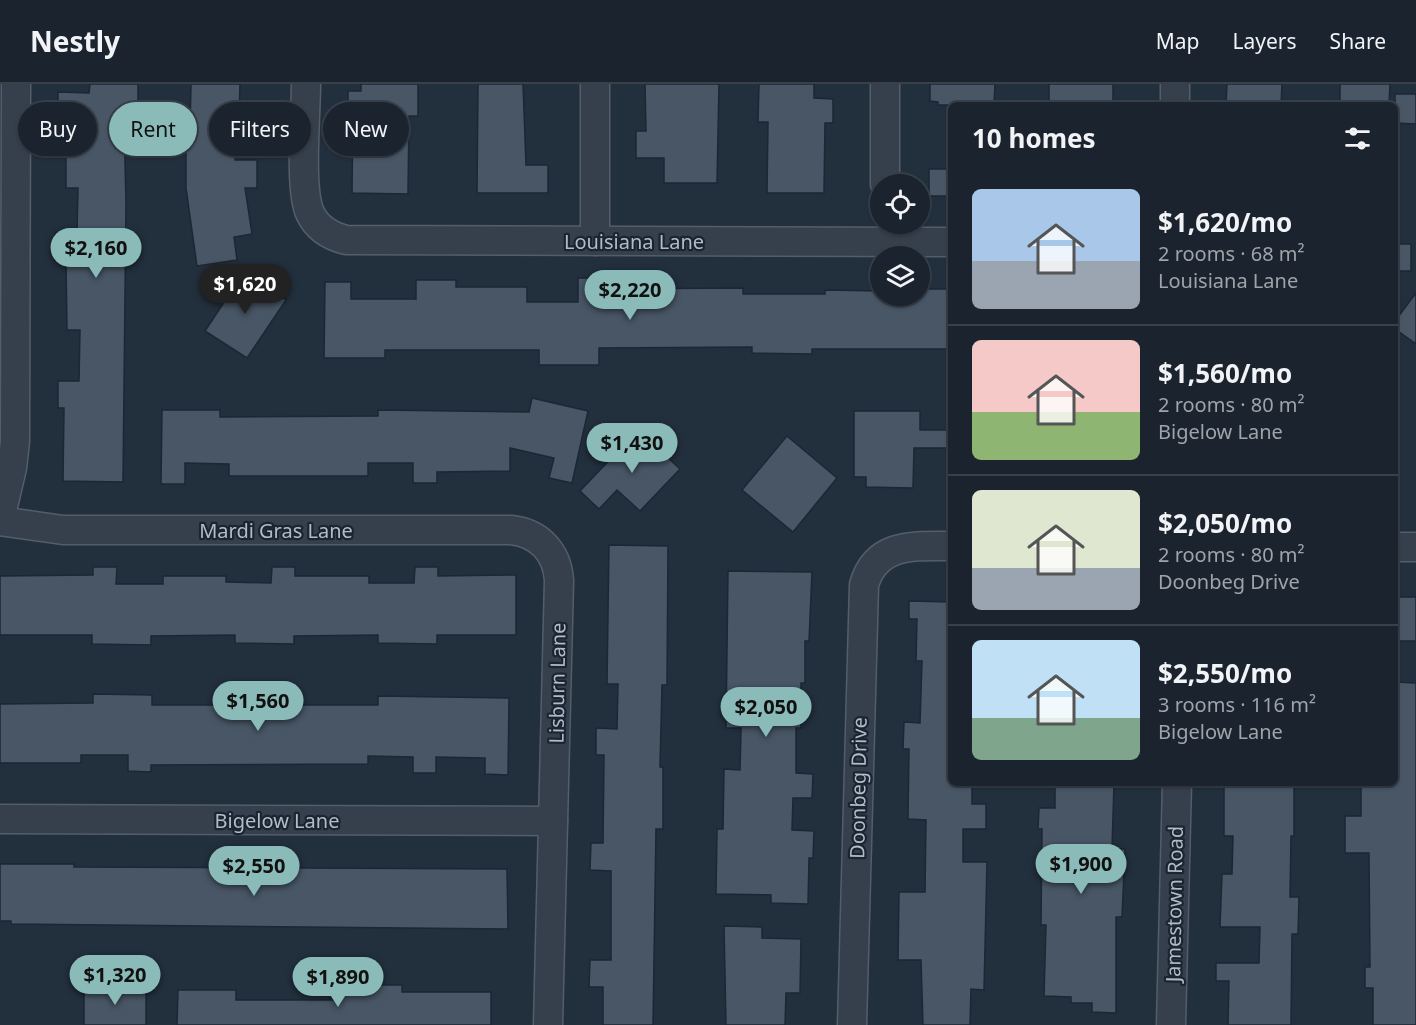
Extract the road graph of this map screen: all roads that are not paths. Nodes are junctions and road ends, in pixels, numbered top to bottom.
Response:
1 (16, 84) edge
2 (306, 84) edge
3 (595, 84) edge
4 (885, 84) edge
5 (1175, 84) edge
6 (1175, 102) edge
7 (885, 174) edge
8 (8, 191) edge
9 (870, 233) edge
10 (892, 234) edge
11 (595, 241) junction
12 (948, 242) edge
13 (0, 520) edge
14 (948, 546) edge
15 (1398, 547) edge
16 (1416, 547) edge
17 (548, 548) joint
18 (1177, 786) edge
19 (0, 819) edge
20 (553, 821) junction
21 (548, 1025) edge
22 (852, 1025) edge
23 (1171, 1025) edge

1 - 8 street
2 - 11 street, Louisiana Lane
3 - 11 street
4 - 7 street
5 - 6 street
8 - 13 street
9 - 11 street, Louisiana Lane
10 - 12 street, Louisiana Lane
13 - 17 street, Mardi Gras Lane
14 - 22 street, Doonbeg Drive
15 - 16 street
17 - 20 street, Lisburn Lane
18 - 23 street, Jamestown Road
19 - 20 street, Bigelow Lane
20 - 21 street, Lisburn Lane

